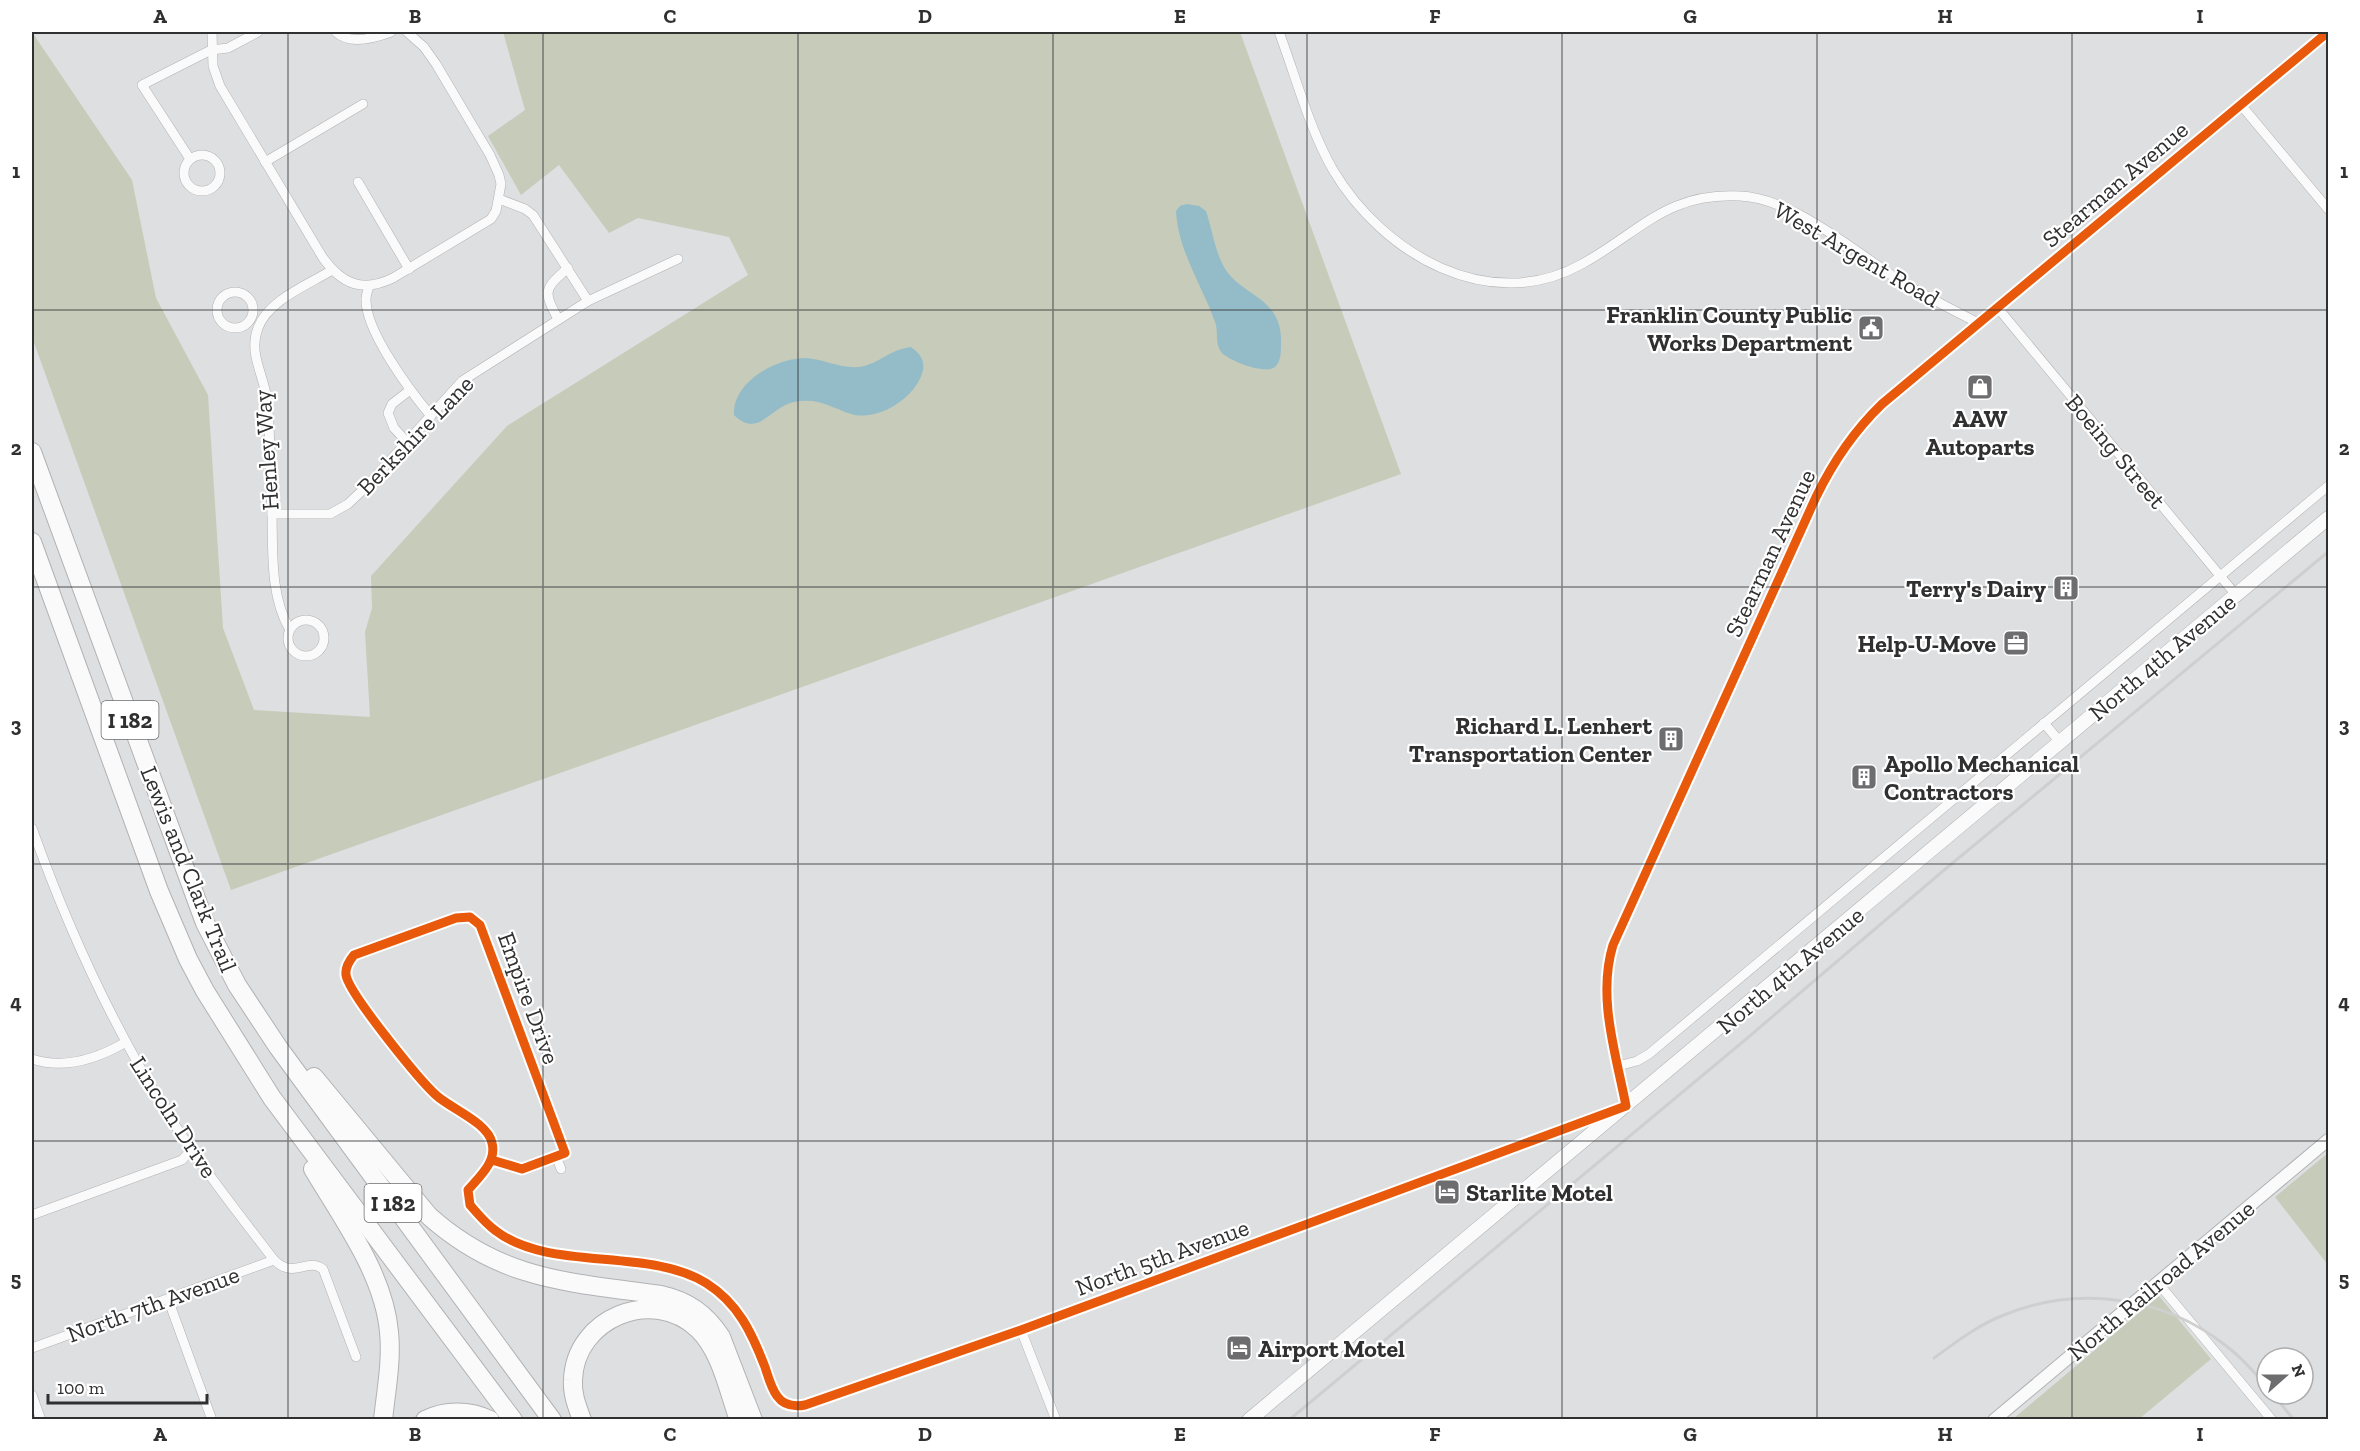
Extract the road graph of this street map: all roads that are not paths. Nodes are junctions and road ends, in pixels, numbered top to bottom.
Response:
1 (212, 32) edge
2 (258, 32) edge
3 (336, 32) edge
4 (391, 32) edge
5 (407, 32) edge
6 (1279, 32) edge
7 (2327, 34) edge
8 (212, 50) junction
9 (363, 104) dead end
10 (2241, 105) junction
11 (190, 159) junction
12 (265, 162) junction
13 (358, 182) dead end
14 (499, 200) junction
15 (2328, 209) edge
16 (678, 259) dead end
17 (409, 268) junction
18 (567, 268) junction
19 (332, 270) junction
20 (369, 286) junction
21 (588, 301) junction
22 (1997, 307) junction
23 (252, 315) junction
24 (558, 319) junction
25 (262, 321) junction
26 (1978, 323) junction
27 (410, 390) junction
28 (431, 416) junction
29 (407, 442) junction
30 (32, 452) edge
31 (2328, 486) edge
32 (272, 514) junction
33 (2328, 518) edge
34 (32, 542) edge
35 (2220, 576) junction
36 (2236, 595) junction
37 (290, 630) junction
38 (2044, 723) junction
39 (2060, 742) junction
40 (32, 828) edge
41 (237, 985) junction
42 (126, 1042) junction
43 (32, 1059) edge
44 (1618, 1066) junction
45 (272, 1098) junction
46 (1626, 1106) junction
47 (2328, 1140) edge
48 (192, 1149) junction
49 (556, 1156) junction
50 (492, 1160) junction
51 (561, 1169) dead end
52 (32, 1215) edge
53 (274, 1260) junction
54 (2158, 1283) junction
55 (168, 1299) junction
56 (1021, 1330) junction
57 (32, 1348) edge
58 (356, 1357) dead end
59 (32, 1395) edge
60 (41, 1419) edge
61 (212, 1419) edge
62 (383, 1419) edge
63 (424, 1419) edge
64 (490, 1419) edge
65 (513, 1419) edge
66 (552, 1419) edge
67 (582, 1419) edge
68 (739, 1419) edge
69 (753, 1419) edge
70 (1056, 1419) edge
71 (1249, 1419) edge
72 (1994, 1419) edge
73 (2272, 1419) edge

1 - 8 street
2 - 8 street
3 - 4 street
5 - 14 street
6 - 26 street, West Argent Road
7 - 10 street, Stearman Avenue
8 - 11 street
8 - 12 street
9 - 12 street
10 - 15 street
10 - 22 street, Stearman Avenue
11 - 11 street
12 - 19 street
13 - 17 street
14 - 17 street
14 - 18 street
16 - 21 street, Berkshire Lane
17 - 20 street
18 - 21 street
18 - 24 street
19 - 20 street
19 - 25 street
20 - 27 street
21 - 24 street, Berkshire Lane
22 - 26 street, Stearman Avenue
22 - 35 street, Boeing Street
23 - 23 street
23 - 25 street
24 - 28 street, Berkshire Lane
25 - 32 street, Henley Way
26 - 44 street, Stearman Avenue
27 - 28 street
27 - 29 street
28 - 29 street, Berkshire Lane
29 - 32 street, Berkshire Lane
30 - 41 highway, Lewis and Clark Trail / I 182
31 - 35 street
32 - 37 street, Henley Way
33 - 36 main road, North 4th Avenue
34 - 45 highway, Lewis and Clark Trail / I 182
35 - 36 street, Boeing Street
35 - 38 street
36 - 39 main road, North 4th Avenue
37 - 37 street
38 - 39 street
38 - 44 street
39 - 46 main road, North 4th Avenue
40 - 42 street, Lincoln Drive
41 - 66 highway, Lewis and Clark Trail / I 182
41 - 69 highway
42 - 43 street
42 - 48 street, Lincoln Drive
44 - 46 street, Stearman Avenue
45 - 62 highway
45 - 65 highway, Lewis and Clark Trail / I 182
46 - 56 street, North 5th Avenue
46 - 71 main road, North 4th Avenue
47 - 54 street, North Railroad Avenue
48 - 52 street
48 - 53 street, Lincoln Drive
49 - 50 street
49 - 50 street, Empire Drive
49 - 51 street
50 - 56 street, North 5th Avenue
53 - 55 street, North 7th Avenue
53 - 58 street
54 - 72 street, North Railroad Avenue
54 - 73 street
55 - 57 street, North 7th Avenue
55 - 61 street
56 - 70 street
59 - 60 street
63 - 64 highway
67 - 68 highway

